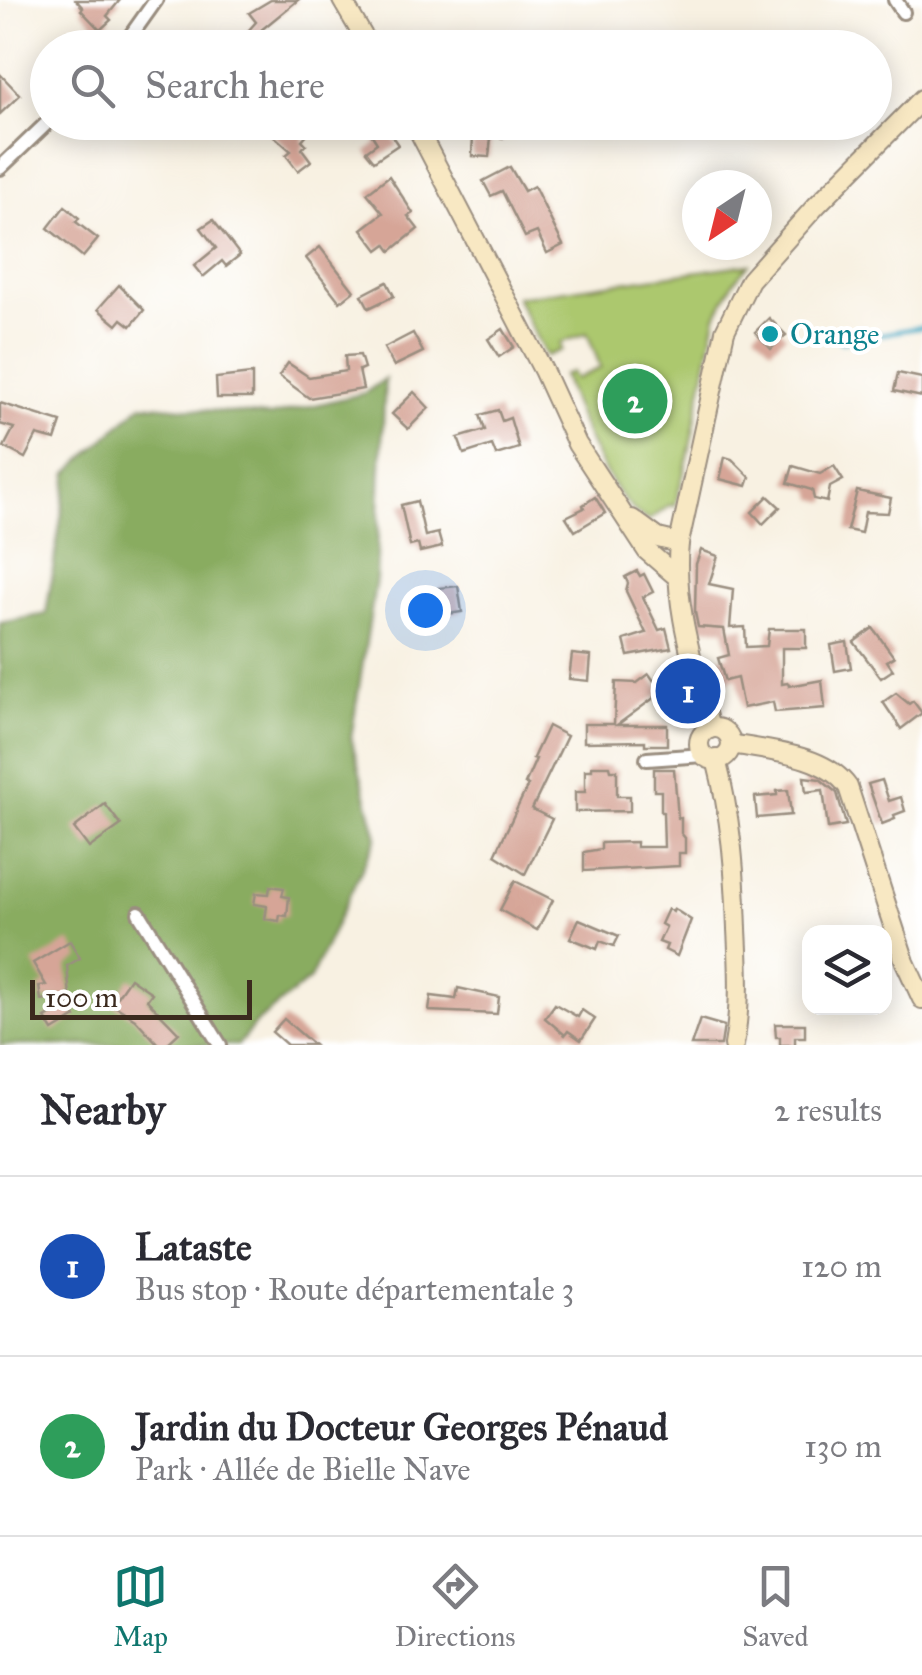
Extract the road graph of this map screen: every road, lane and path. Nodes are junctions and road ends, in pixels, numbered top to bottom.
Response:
1 (156, 0) edge
2 (342, 0) edge
3 (135, 30) edge
4 (360, 30) edge
5 (922, 99) edge
6 (892, 129) edge
7 (30, 139) edge
8 (423, 140) edge
9 (881, 140) edge
10 (0, 168) edge
11 (620, 509) junction
12 (679, 543) junction
13 (676, 576) junction
14 (710, 729) junction
15 (731, 744) junction
16 (710, 757) junction
17 (647, 759) dead end
18 (139, 913) dead end
19 (922, 999) edge
20 (220, 1045) edge
21 (734, 1045) edge

1 - 3 street
2 - 4 main road
5 - 6 main road
7 - 10 street
8 - 11 main road
9 - 12 main road
11 - 12 main road
11 - 13 main road
12 - 13 main road
13 - 14 main road
14 - 15 main road
14 - 16 main road
15 - 16 main road
15 - 19 main road
16 - 17 street
16 - 21 main road
18 - 20 street

